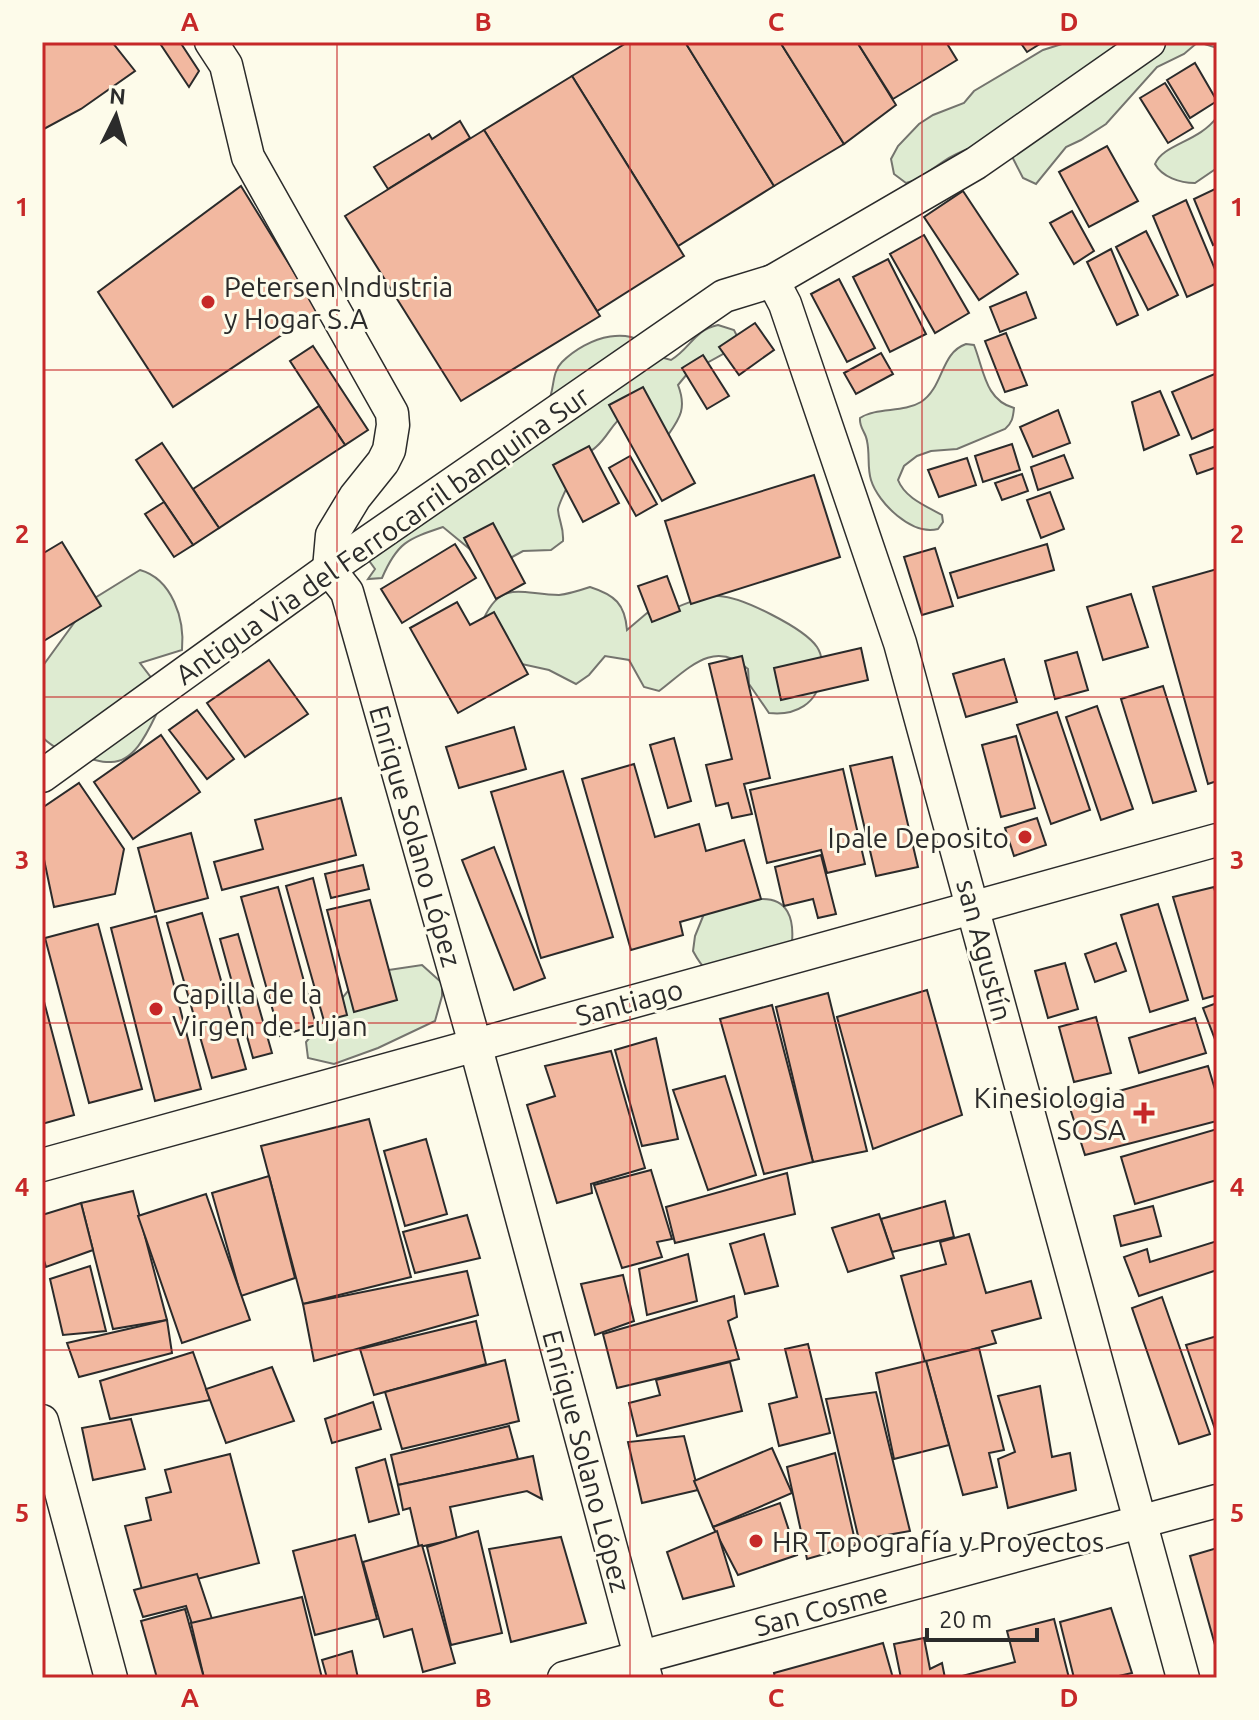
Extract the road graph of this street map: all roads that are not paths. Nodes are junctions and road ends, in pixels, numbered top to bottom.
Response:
1 (211, 42) edge
2 (1149, 42) edge
3 (773, 281) junction
4 (329, 569) junction
5 (42, 776) edge
6 (1217, 840) edge
7 (974, 909) junction
8 (475, 1044) junction
9 (42, 1165) edge
10 (42, 1421) edge
11 (1217, 1501) edge
12 (1140, 1522) junction
13 (643, 1668) edge
14 (111, 1678) edge
15 (564, 1678) edge
16 (1183, 1678) edge

1 - 4 street
2 - 3 street
3 - 4 street, Antigua Via del Ferrocarril banquina Sur
3 - 7 street, san Agustín
4 - 5 street, Antigua Via del Ferrocarril banquina Sur
4 - 8 street, Enrique Solano López
6 - 7 street, Santiago
7 - 8 street, Santiago
7 - 12 street, san Agustín
8 - 9 street, Santiago
8 - 13 street, Enrique Solano López
10 - 14 street
11 - 12 street, San Cosme
12 - 13 street, San Cosme
12 - 16 street, san Agustín
13 - 15 street, San Cosme

